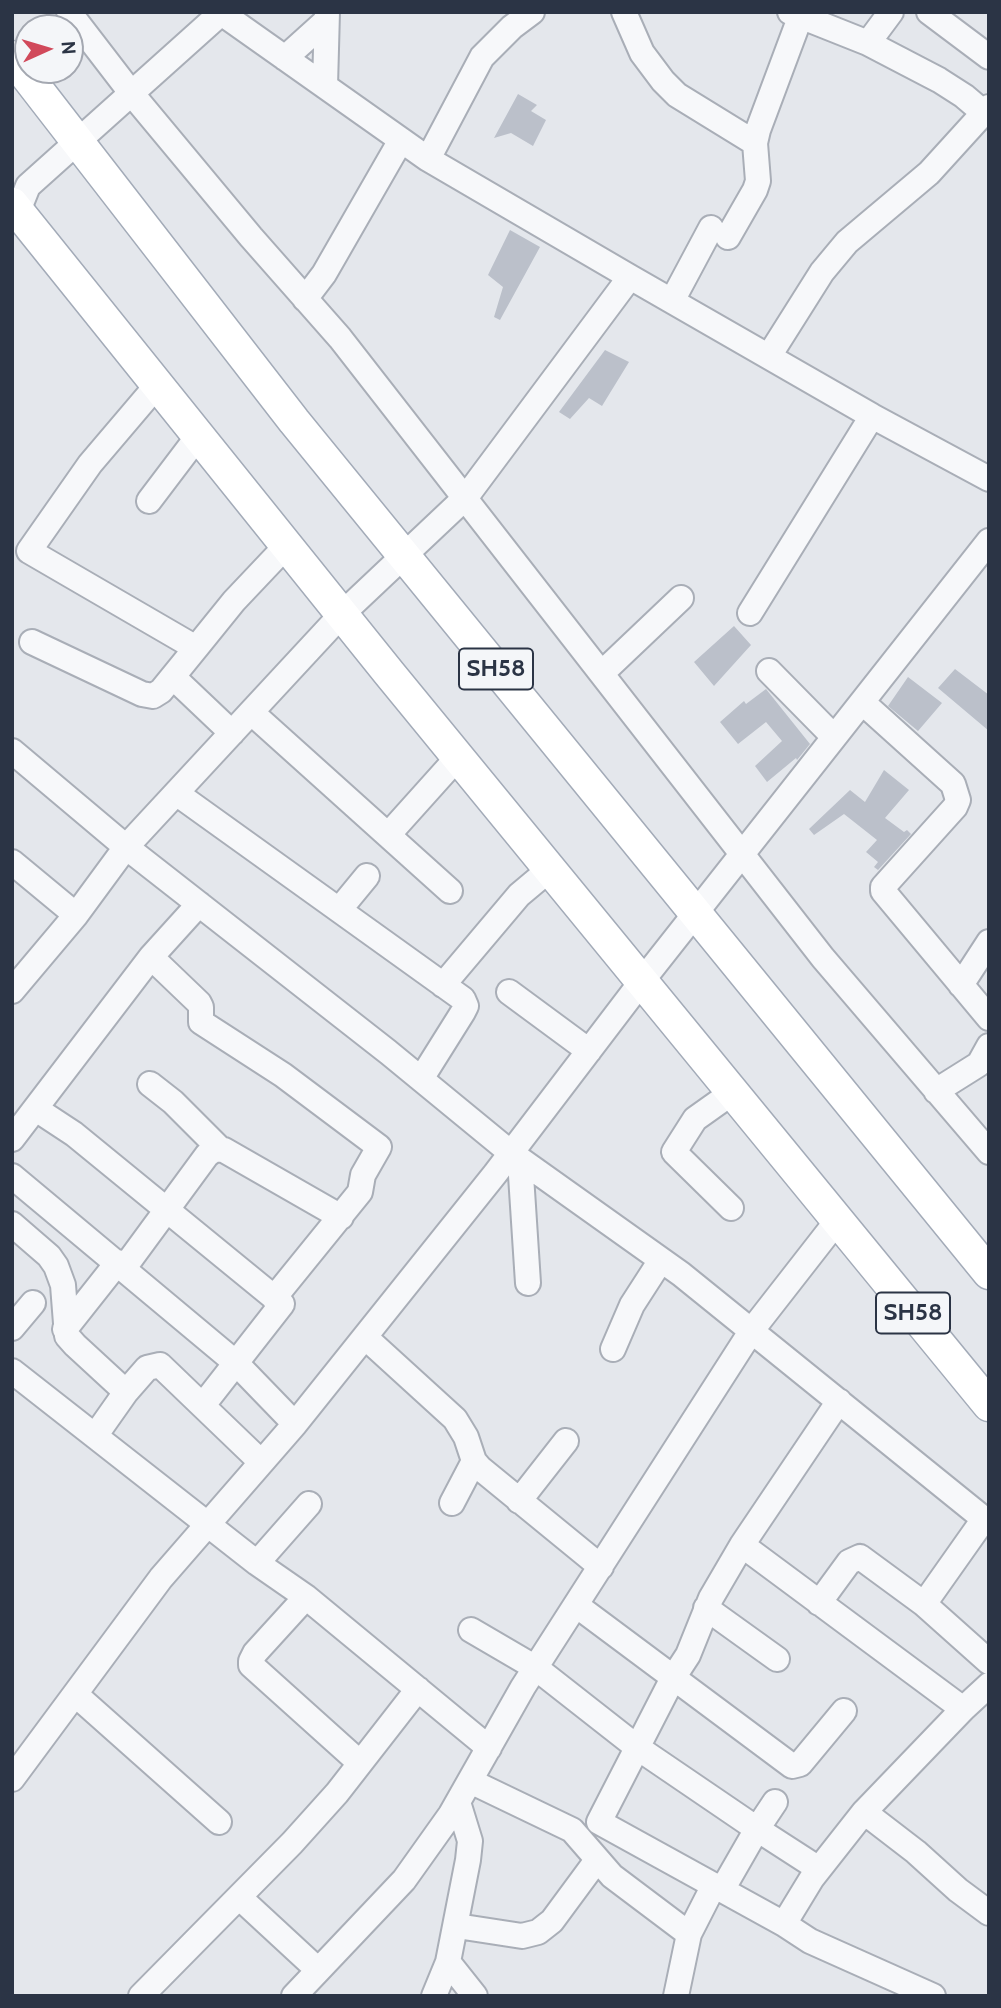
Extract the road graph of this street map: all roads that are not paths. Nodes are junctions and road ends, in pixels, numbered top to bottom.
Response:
1 (69, 12) edge
2 (532, 12) edge
3 (624, 12) edge
4 (891, 12) edge
5 (929, 12) edge
6 (220, 13) edge
7 (795, 14) edge
8 (327, 17) edge
9 (868, 43) junction
10 (12, 57) edge
11 (989, 57) edge
12 (285, 58) junction
13 (325, 86) junction
14 (132, 93) junction
15 (986, 110) edge
16 (401, 140) junction
17 (77, 143) junction
18 (755, 143) junction
19 (428, 159) junction
20 (14, 211) edge
21 (629, 277) junction
22 (305, 299) junction
23 (671, 301) junction
24 (769, 356) junction
25 (158, 384) junction
26 (872, 416) junction
27 (199, 435) junction
28 (989, 479) edge
29 (466, 497) junction
30 (149, 501) dead end
31 (989, 541) edge
32 (21, 545) edge
33 (288, 545) junction
34 (404, 556) junction
35 (681, 598) dead end
36 (342, 614) junction
37 (750, 614) dead end
38 (33, 642) dead end
39 (197, 648) junction
40 (769, 671) dead end
41 (602, 673) junction
42 (173, 677) junction
43 (862, 702) junction
44 (252, 713) junction
45 (232, 733) junction
46 (834, 737) junction
47 (12, 751) edge
48 (458, 757) junction
49 (176, 793) junction
50 (388, 835) junction
51 (126, 847) junction
52 (743, 854) junction
53 (14, 867) edge
54 (550, 869) junction
55 (366, 876) dead end
56 (450, 891) dead end
57 (199, 904) junction
58 (338, 910) junction
59 (696, 914) junction
60 (76, 915) junction
61 (989, 942) edge
62 (151, 957) junction
63 (642, 981) junction
64 (443, 985) junction
65 (961, 985) junction
66 (12, 991) edge
67 (509, 992) dead end
68 (989, 1018) edge
69 (589, 1051) junction
70 (985, 1058) edge
71 (421, 1079) junction
72 (150, 1084) dead end
73 (936, 1091) junction
74 (733, 1092) junction
75 (36, 1108) junction
76 (12, 1139) edge
77 (219, 1148) junction
78 (989, 1152) edge
79 (515, 1157) junction
80 (12, 1176) edge
81 (731, 1208) dead end
82 (167, 1210) junction
83 (341, 1217) junction
84 (837, 1221) junction
85 (12, 1224) edge
86 (661, 1260) junction
87 (121, 1265) junction
88 (989, 1273) edge
89 (528, 1283) dead end
90 (274, 1297) junction
91 (33, 1303) dead end
92 (12, 1328) edge
93 (65, 1329) junction
94 (752, 1330) junction
95 (365, 1337) junction
96 (613, 1349) dead end
97 (236, 1363) junction
98 (12, 1371) edge
99 (125, 1392) junction
100 (839, 1401) junction
101 (203, 1405) junction
102 (989, 1405) edge
103 (295, 1424) junction
104 (94, 1436) junction
105 (566, 1441) dead end
106 (474, 1461) junction
107 (261, 1462) junction
108 (519, 1501) junction
109 (452, 1503) dead end
110 (309, 1504) dead end
111 (986, 1521) edge
112 (206, 1524) junction
113 (742, 1545) junction
114 (257, 1563) junction
115 (600, 1567) junction
116 (306, 1597) junction
117 (819, 1603) junction
118 (924, 1604) junction
119 (576, 1605) junction
120 (706, 1608) junction
121 (471, 1630) dead end
122 (777, 1659) dead end
123 (989, 1662) edge
124 (536, 1668) junction
125 (673, 1678) junction
126 (989, 1685) edge
127 (418, 1689) junction
128 (75, 1694) junction
129 (963, 1709) junction
130 (844, 1711) dead end
131 (489, 1748) junction
132 (638, 1748) junction
133 (360, 1763) junction
134 (12, 1779) edge
135 (464, 1792) junction
136 (775, 1802) dead end
137 (864, 1812) junction
138 (219, 1822) dead end
139 (757, 1829) junction
140 (597, 1860) junction
141 (819, 1869) junction
142 (718, 1888) junction
143 (239, 1897) junction
144 (989, 1913) edge
145 (785, 1924) junction
146 (457, 1926) junction
147 (689, 1934) junction
148 (448, 1962) junction
149 (318, 1970) junction
150 (141, 1996) edge
151 (294, 1996) edge
152 (434, 1996) edge
153 (475, 1996) edge
154 (676, 1996) edge
155 (933, 1996) edge

1 - 14 street
2 - 19 street
3 - 18 street
4 - 9 street
5 - 11 street
6 - 12 street
6 - 14 street
7 - 9 street
7 - 18 street
8 - 12 street
8 - 13 street
9 - 15 street
10 - 17 main road, SH58
12 - 13 street
13 - 16 street
14 - 17 street
14 - 22 street
15 - 24 street
16 - 19 street
16 - 22 street
17 - 20 street
17 - 34 main road, SH58
18 - 23 street
19 - 21 street
20 - 25 main road, SH58
21 - 23 street
21 - 29 street
22 - 29 street
23 - 24 street
24 - 26 street
25 - 27 main road, SH58
25 - 32 street
26 - 28 street
26 - 37 street
27 - 30 street
27 - 33 main road, SH58
29 - 34 street
29 - 41 street
31 - 43 street
32 - 39 street
33 - 36 main road, SH58
33 - 39 street
34 - 36 street
34 - 59 main road, SH58
35 - 41 street
36 - 44 street
36 - 48 main road, SH58
38 - 42 street
39 - 42 street
40 - 46 street
41 - 52 street
42 - 45 street
43 - 46 street
43 - 65 street
44 - 45 street
44 - 50 street
45 - 49 street
46 - 52 street
47 - 51 street
48 - 50 street
48 - 54 main road, SH58
49 - 51 street
49 - 58 street
50 - 56 street
51 - 57 street
51 - 60 street
52 - 59 street
52 - 73 street
53 - 60 street
54 - 63 main road, SH58
54 - 64 street
55 - 58 street
57 - 62 street
57 - 71 street
58 - 64 street
59 - 63 street
59 - 88 main road, SH58
60 - 66 street
61 - 65 street
62 - 75 street
62 - 83 street
63 - 69 street
63 - 74 main road, SH58
64 - 71 street
65 - 68 street
67 - 69 street
69 - 79 street
70 - 73 street
71 - 79 street
72 - 77 street
73 - 78 street
74 - 81 street
74 - 84 main road, SH58
75 - 76 street
75 - 82 street
77 - 82 street
77 - 83 street
79 - 86 street
79 - 89 street
79 - 95 street
80 - 87 street
82 - 87 street
82 - 90 street
83 - 90 street
84 - 94 street
84 - 102 main road, SH58
85 - 93 street
86 - 94 street
86 - 96 street
87 - 93 street
87 - 97 street
90 - 97 street
91 - 92 street
93 - 99 street
94 - 100 street
94 - 115 street
95 - 103 street
95 - 106 street
97 - 101 street
97 - 103 street
98 - 104 street
99 - 101 street
99 - 104 street
100 - 111 street
100 - 113 street
101 - 107 street
103 - 107 street
104 - 112 street
105 - 108 street
106 - 108 street
106 - 109 street
107 - 112 street
108 - 115 street
110 - 114 street
111 - 118 street
112 - 114 street
112 - 128 street
113 - 117 street
113 - 120 street
114 - 116 street
115 - 119 street
116 - 127 street
116 - 133 street
117 - 118 street
117 - 129 street
118 - 123 street
119 - 124 street
119 - 125 street
120 - 122 street
120 - 125 street
121 - 124 street
124 - 131 street
124 - 132 street
125 - 130 street
125 - 132 street
126 - 129 street
127 - 131 street
127 - 133 street
128 - 134 street
128 - 138 street
129 - 137 street
131 - 135 street
132 - 139 street
132 - 142 street
133 - 143 street
135 - 140 street
135 - 146 street
135 - 149 street
136 - 139 street
137 - 141 street
137 - 144 street
139 - 141 street
139 - 142 street
140 - 146 street
140 - 147 street
141 - 145 street
142 - 145 street
142 - 147 street
143 - 149 street
143 - 150 street
145 - 155 street
146 - 148 street
147 - 154 street
148 - 152 street
148 - 153 street
149 - 151 street

